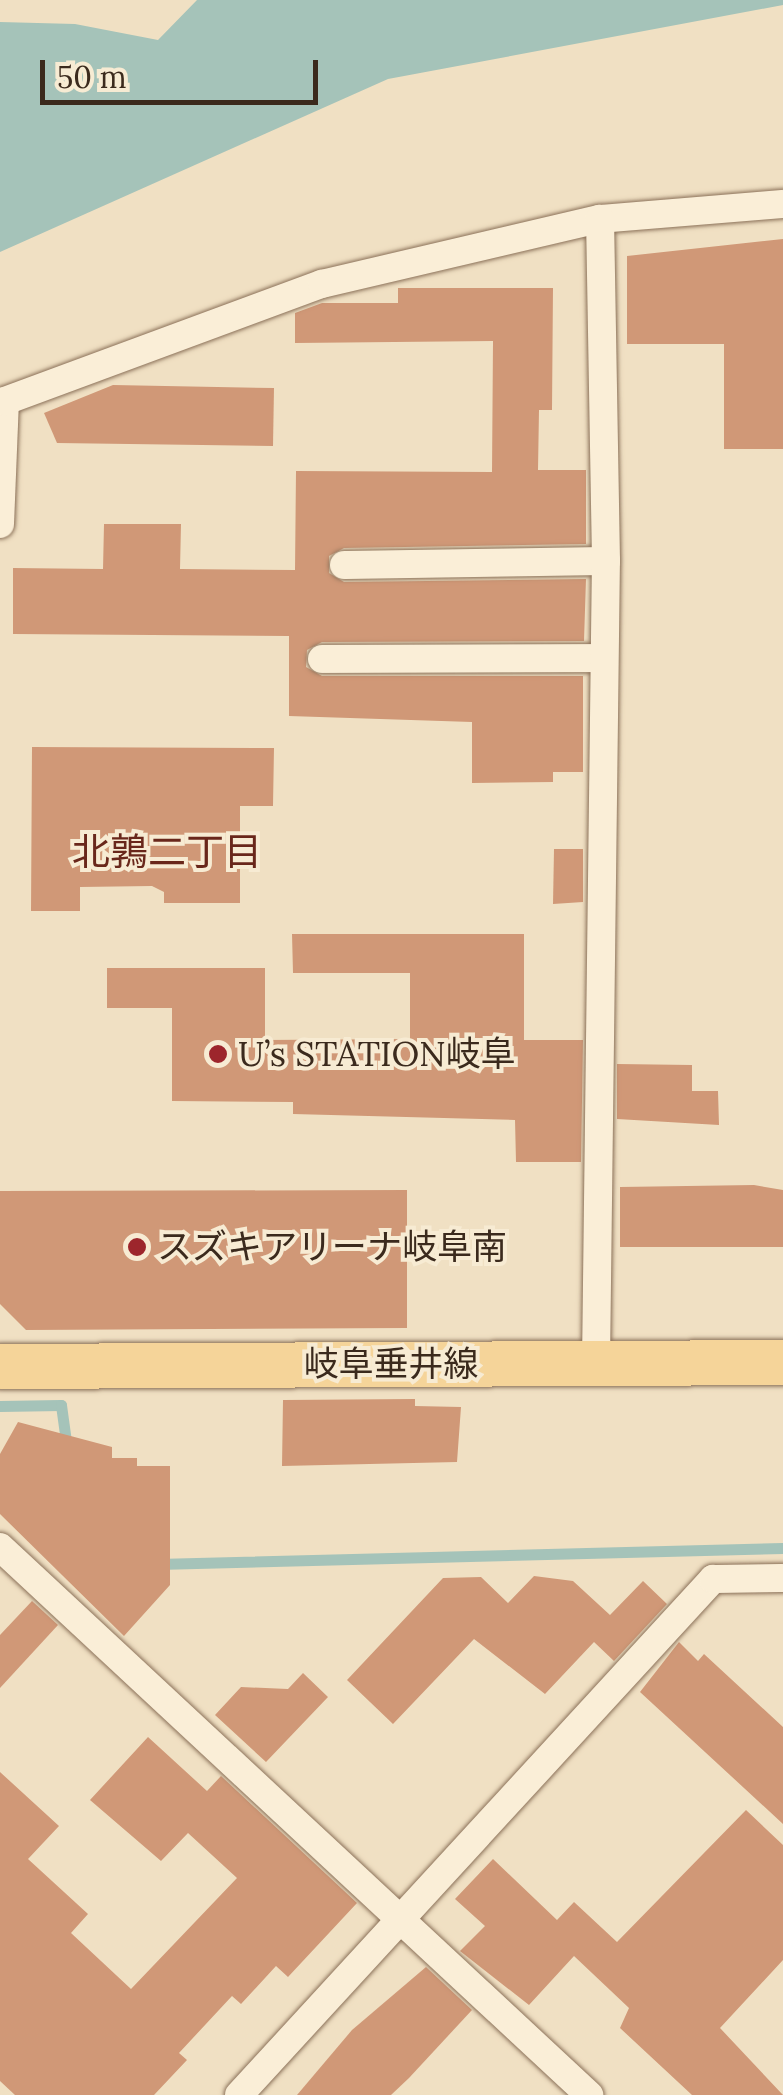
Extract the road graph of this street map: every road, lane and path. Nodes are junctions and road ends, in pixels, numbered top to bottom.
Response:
1 (783, 204) edge
2 (600, 219) junction
3 (0, 524) edge
4 (606, 561) junction
5 (344, 565) dead end
6 (603, 658) junction
7 (322, 659) dead end
8 (783, 1362) edge
9 (596, 1363) junction
10 (0, 1366) edge
11 (0, 1547) edge
12 (783, 1578) edge
13 (402, 1919) junction
14 (239, 2095) edge
15 (589, 2095) edge

1 - 2 street
2 - 3 street
2 - 4 street
4 - 5 street
4 - 6 street
6 - 7 street
6 - 9 street
8 - 9 main road, 岐阜垂井線
9 - 10 main road, 岐阜垂井線
11 - 13 street
12 - 13 street
13 - 14 street
13 - 15 street

